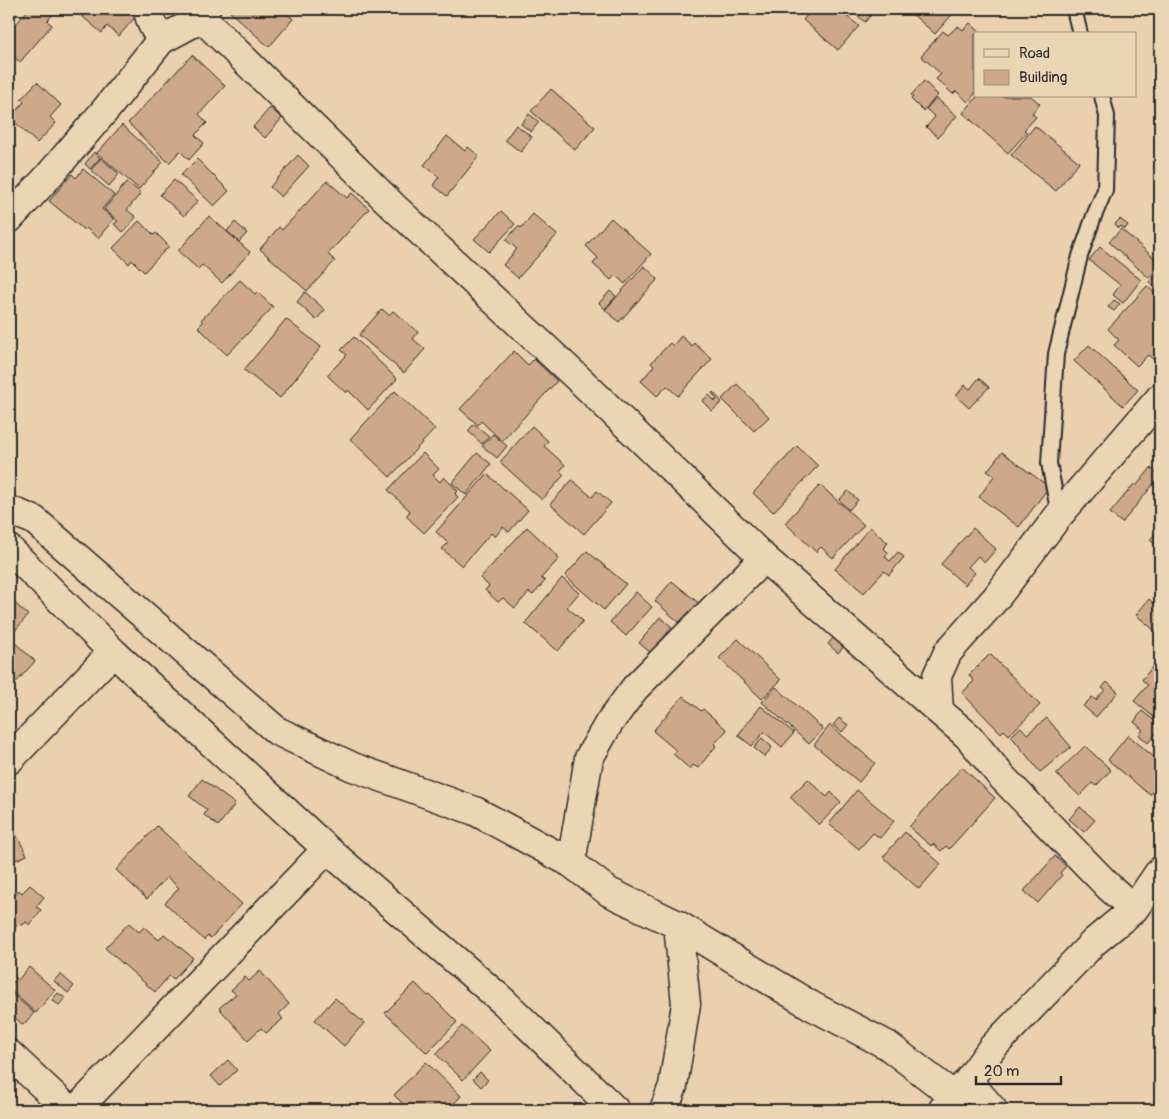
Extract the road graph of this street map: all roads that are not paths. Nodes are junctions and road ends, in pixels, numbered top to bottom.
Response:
1 (147, 9) edge
2 (1074, 9) edge
3 (204, 13) edge
4 (1080, 32) edge
5 (161, 40) junction
6 (1102, 98) edge
7 (9, 219) edge
8 (1160, 398) edge
9 (9, 510) edge
10 (1059, 515) junction
11 (9, 548) edge
12 (764, 558) junction
13 (113, 652) junction
14 (939, 711) junction
15 (9, 760) edge
16 (327, 849) junction
17 (571, 863) junction
18 (1160, 871) edge
19 (1134, 909) junction
20 (678, 925) junction
21 (9, 1054) edge
22 (955, 1096) edge
23 (69, 1110) edge
24 (76, 1110) edge
25 (615, 1110) edge
26 (664, 1110) edge
27 (993, 1110) edge

1 - 5 street
2 - 4 lane
3 - 5 street
3 - 12 street
5 - 7 street
6 - 10 lane
8 - 10 street
9 - 17 street
10 - 14 street
11 - 13 street
12 - 14 street
12 - 17 street
13 - 15 street
13 - 16 street
14 - 19 street
16 - 24 street
16 - 25 street
17 - 20 street
18 - 19 street
19 - 22 street
20 - 22 street
20 - 26 street
21 - 23 street
22 - 27 street

